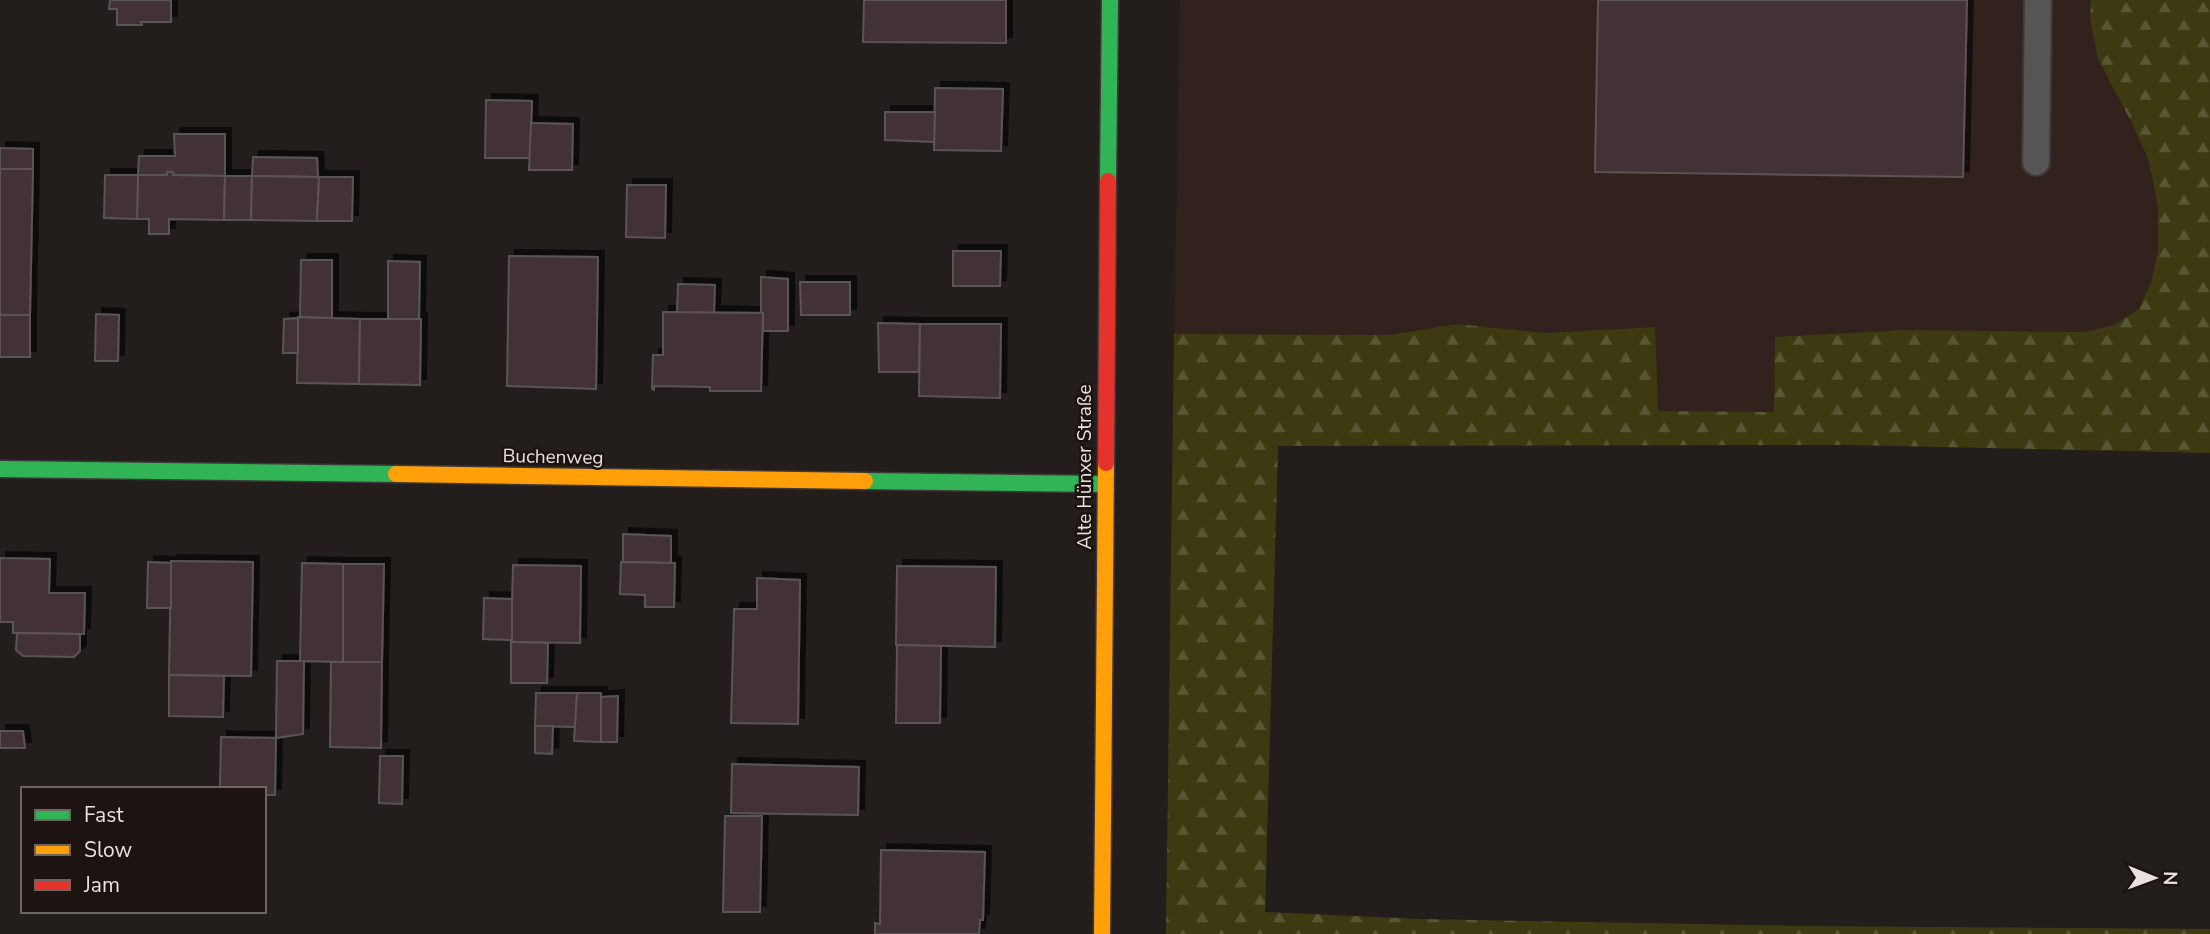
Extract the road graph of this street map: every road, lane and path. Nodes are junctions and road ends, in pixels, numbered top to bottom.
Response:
1 (1110, 0) edge
2 (2038, 0) edge
3 (2036, 162) dead end
4 (0, 469) edge
5 (1105, 484) junction
6 (1102, 934) edge

1 - 5 street, Alte Hünxer Straße
2 - 3 lane
4 - 5 street, Buchenweg
5 - 6 street, Alte Hünxer Straße

